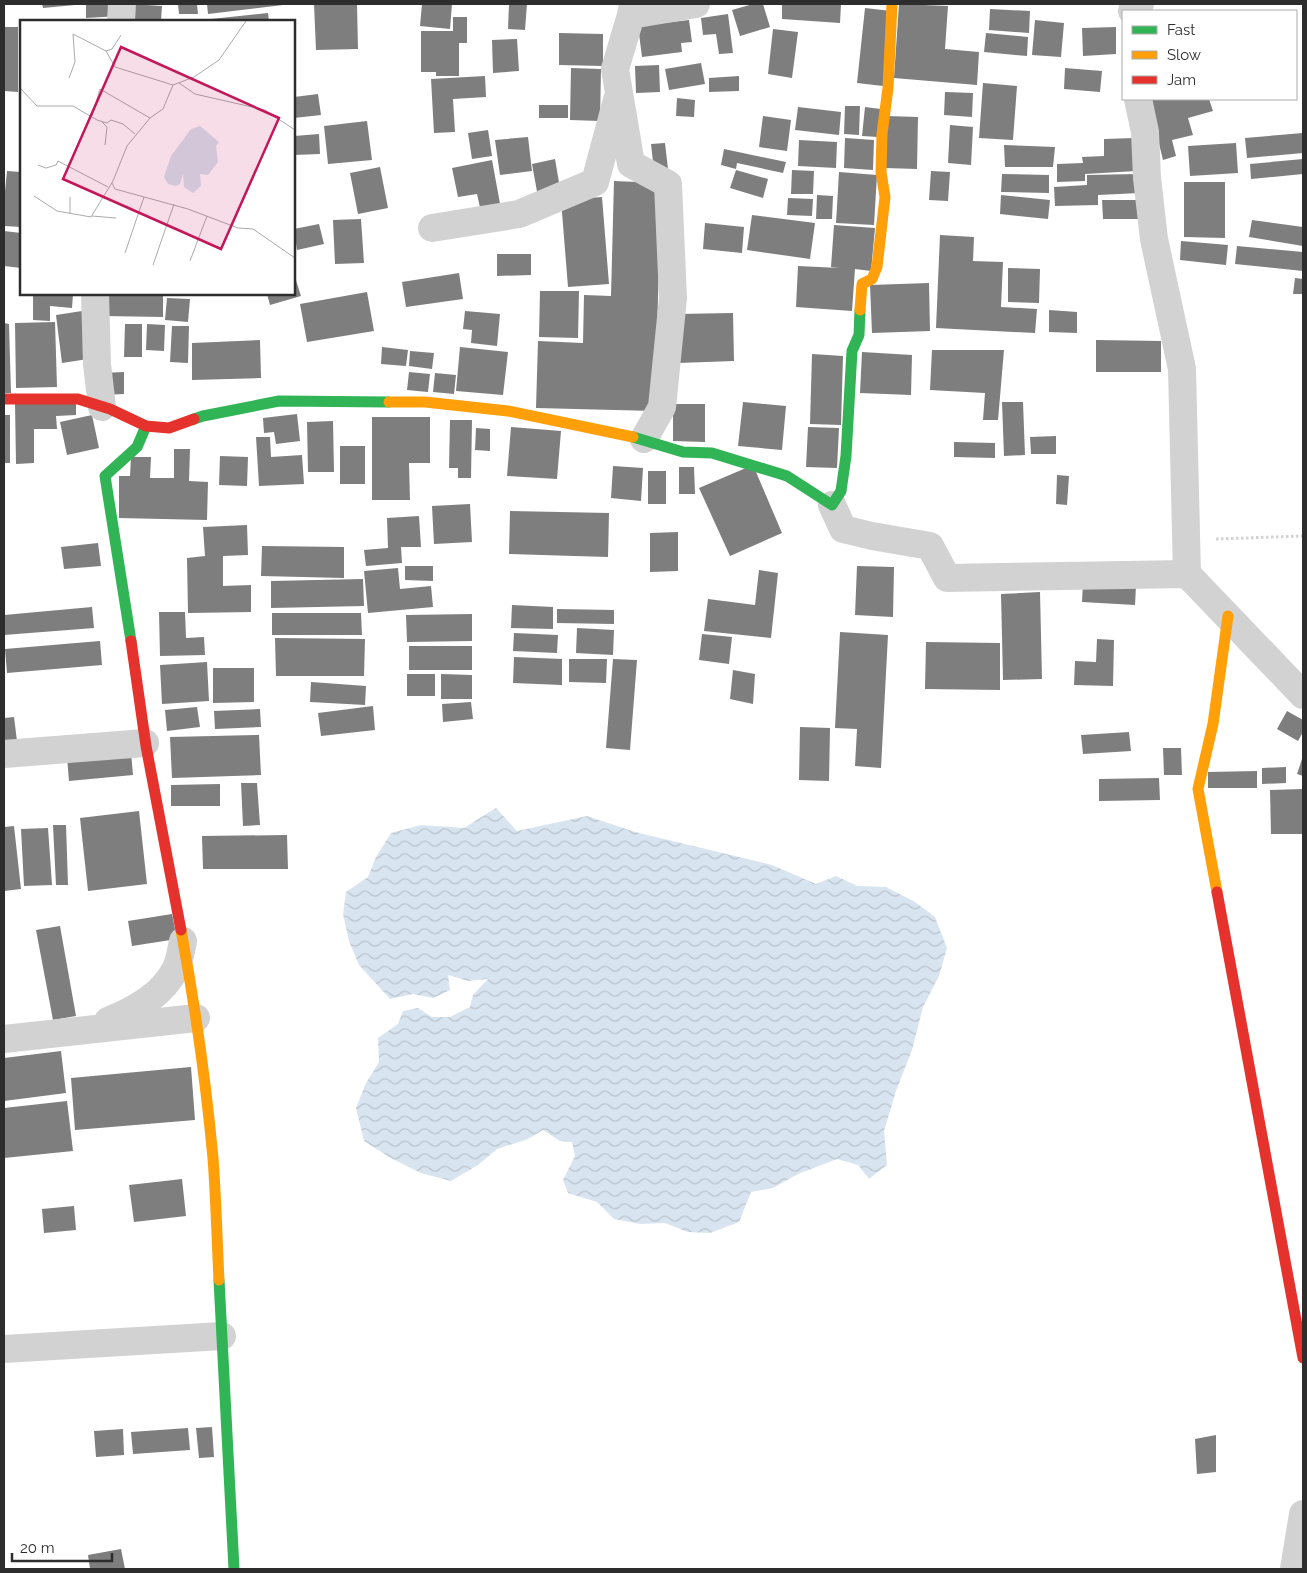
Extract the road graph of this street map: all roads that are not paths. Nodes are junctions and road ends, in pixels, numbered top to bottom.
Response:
1 (122, 4) edge
2 (696, 4) edge
3 (892, 4) edge
4 (632, 9) edge
5 (121, 20) edge
6 (619, 91) junction
7 (1138, 100) edge
8 (432, 228) dead end
9 (96, 295) edge
10 (4, 399) edge
11 (102, 407) junction
12 (146, 426) junction
13 (644, 439) junction
14 (832, 505) junction
15 (1187, 574) junction
16 (1228, 616) junction
17 (1303, 695) edge
18 (145, 742) junction
19 (4, 754) edge
20 (183, 941) junction
21 (196, 1018) junction
22 (83, 1030) junction
23 (4, 1039) edge
24 (222, 1336) junction
25 (4, 1349) edge
26 (1303, 1358) edge
27 (1303, 1514) edge
28 (234, 1569) edge
29 (1294, 1569) edge

1 - 5 street
2 - 4 street
3 - 14 street
4 - 6 street
6 - 8 street
6 - 13 street
7 - 15 street
9 - 11 street
10 - 11 street
11 - 12 street
12 - 13 street
12 - 18 street
13 - 14 street
14 - 15 street
15 - 16 street
16 - 17 street
16 - 26 street
18 - 19 street
18 - 20 street
20 - 21 street
20 - 22 street
21 - 22 street
21 - 24 street
22 - 23 street
24 - 25 street
24 - 28 street
27 - 29 street

